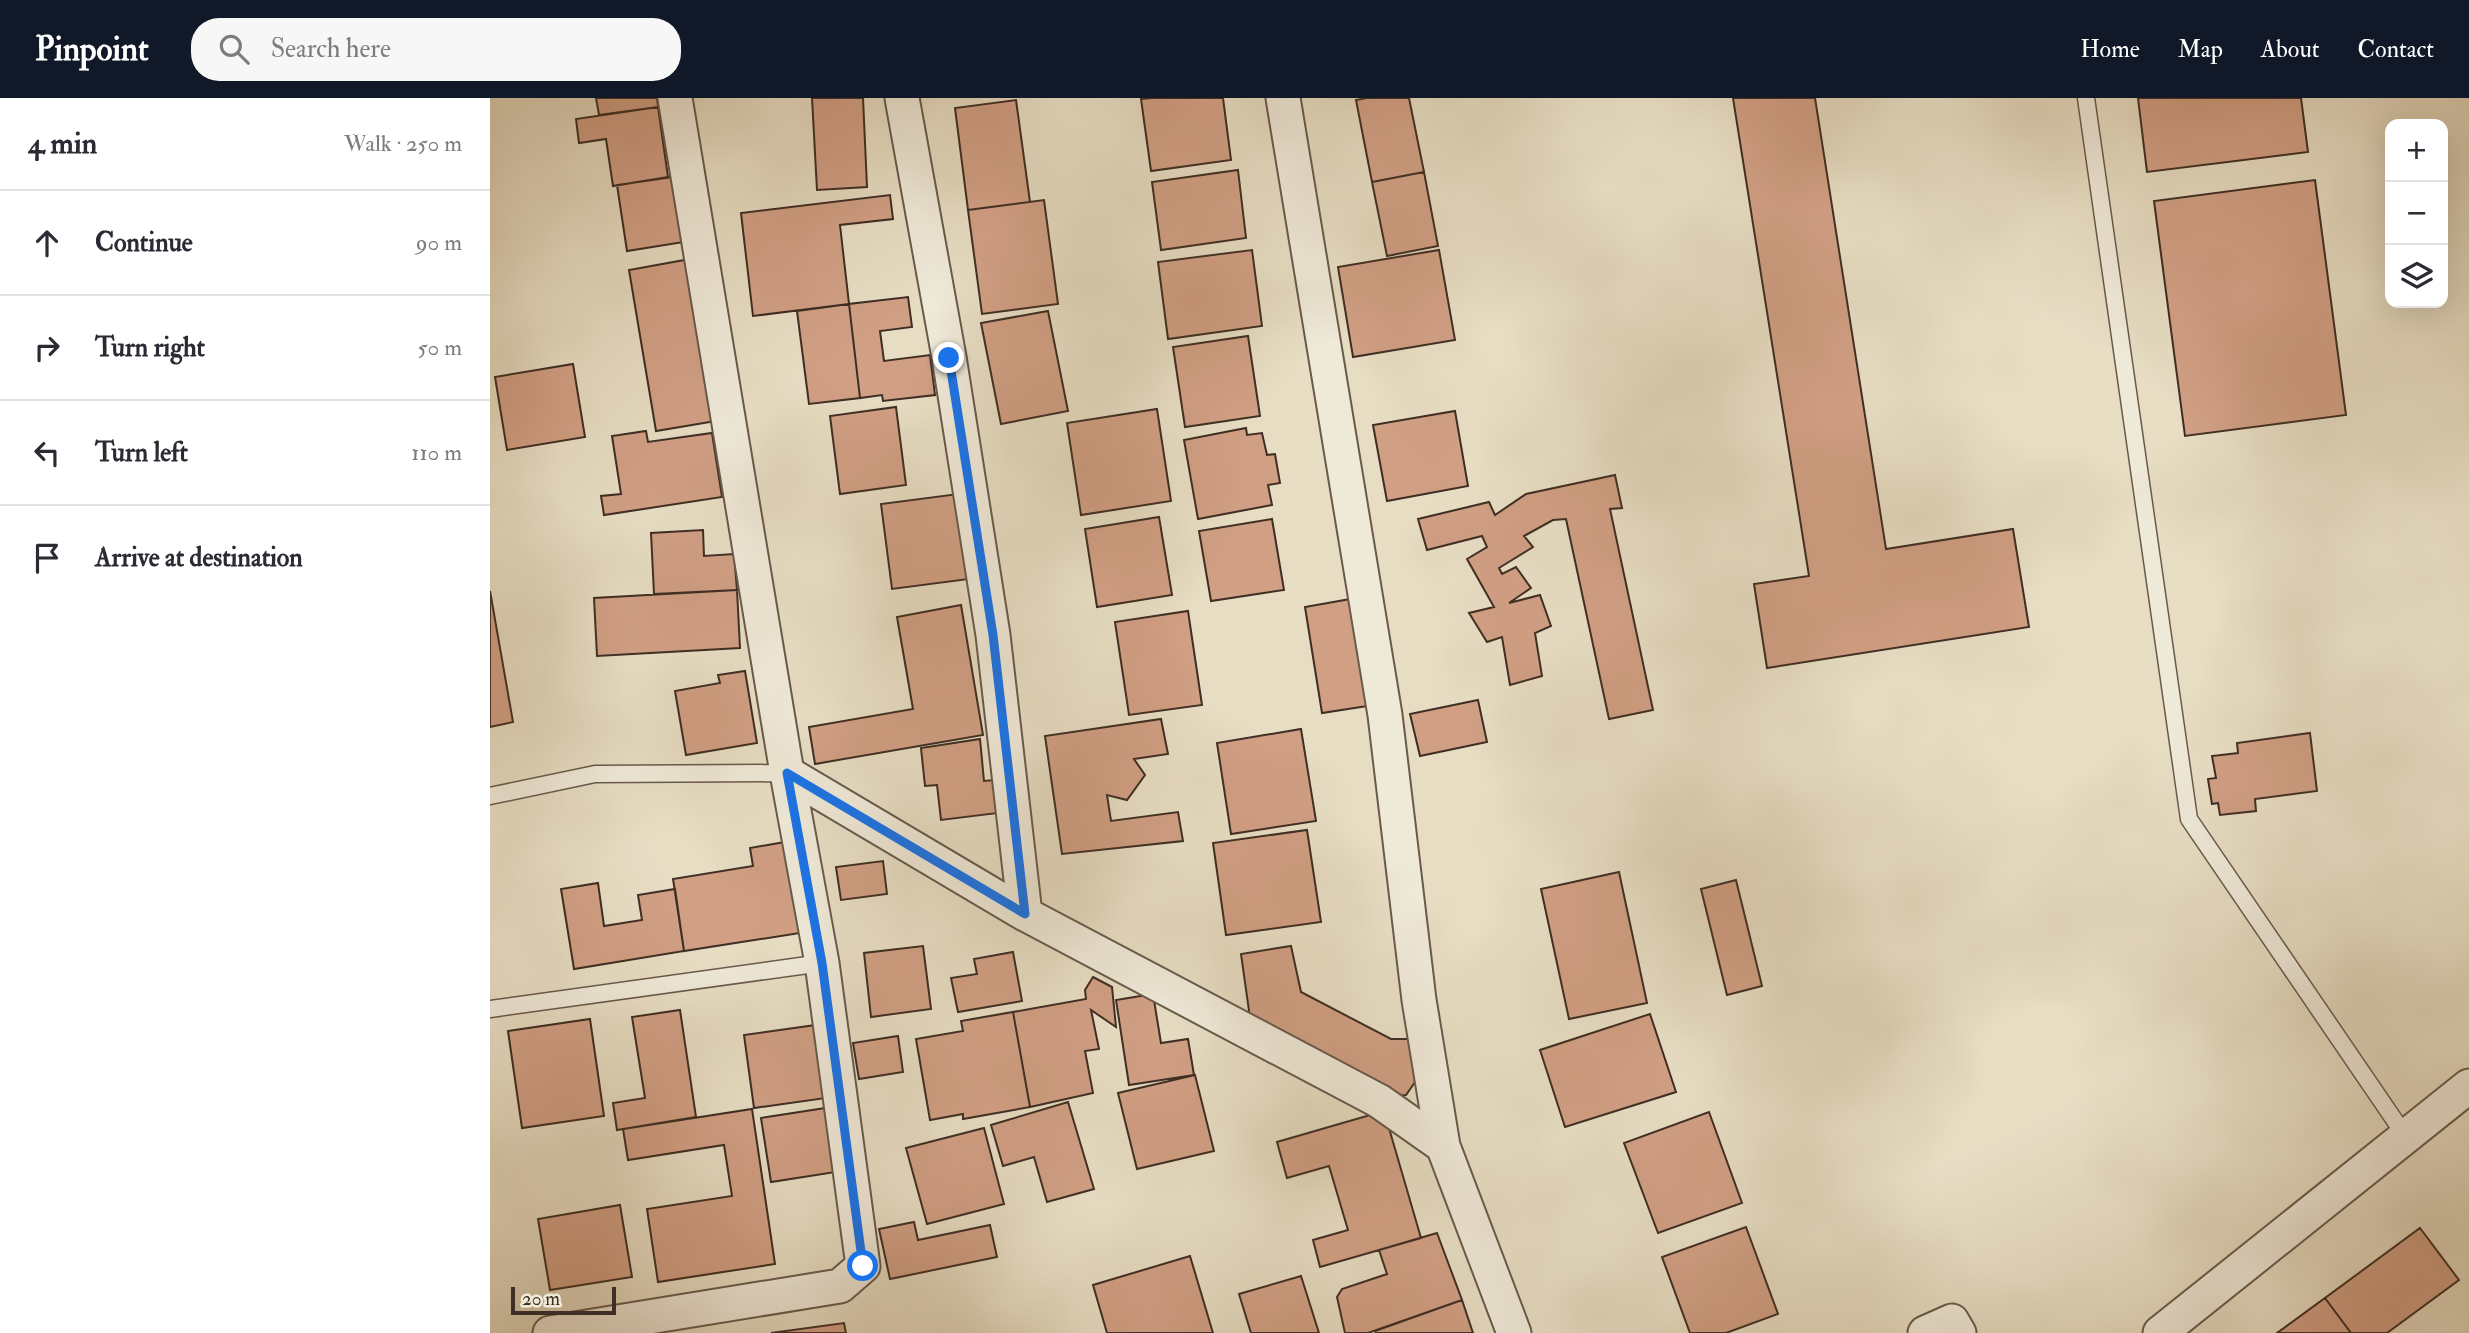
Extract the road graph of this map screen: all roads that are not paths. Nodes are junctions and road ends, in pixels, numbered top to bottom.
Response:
1 (675, 98) edge
2 (902, 98) edge
3 (1283, 98) edge
4 (2086, 98) edge
5 (787, 773) junction
6 (490, 796) edge
7 (1025, 914) junction
8 (822, 963) junction
9 (490, 1009) edge
10 (2469, 1086) edge
11 (2406, 1137) junction
12 (1443, 1146) junction
13 (550, 1333) edge
14 (1514, 1333) edge
15 (1926, 1333) edge
16 (1959, 1333) edge
17 (2160, 1333) edge

1 - 5 street
2 - 7 street
3 - 12 street
4 - 11 lane
5 - 6 lane
5 - 7 street
5 - 8 street
7 - 12 street
8 - 9 lane
8 - 13 street
10 - 11 street
11 - 17 street
12 - 14 street
15 - 16 street

